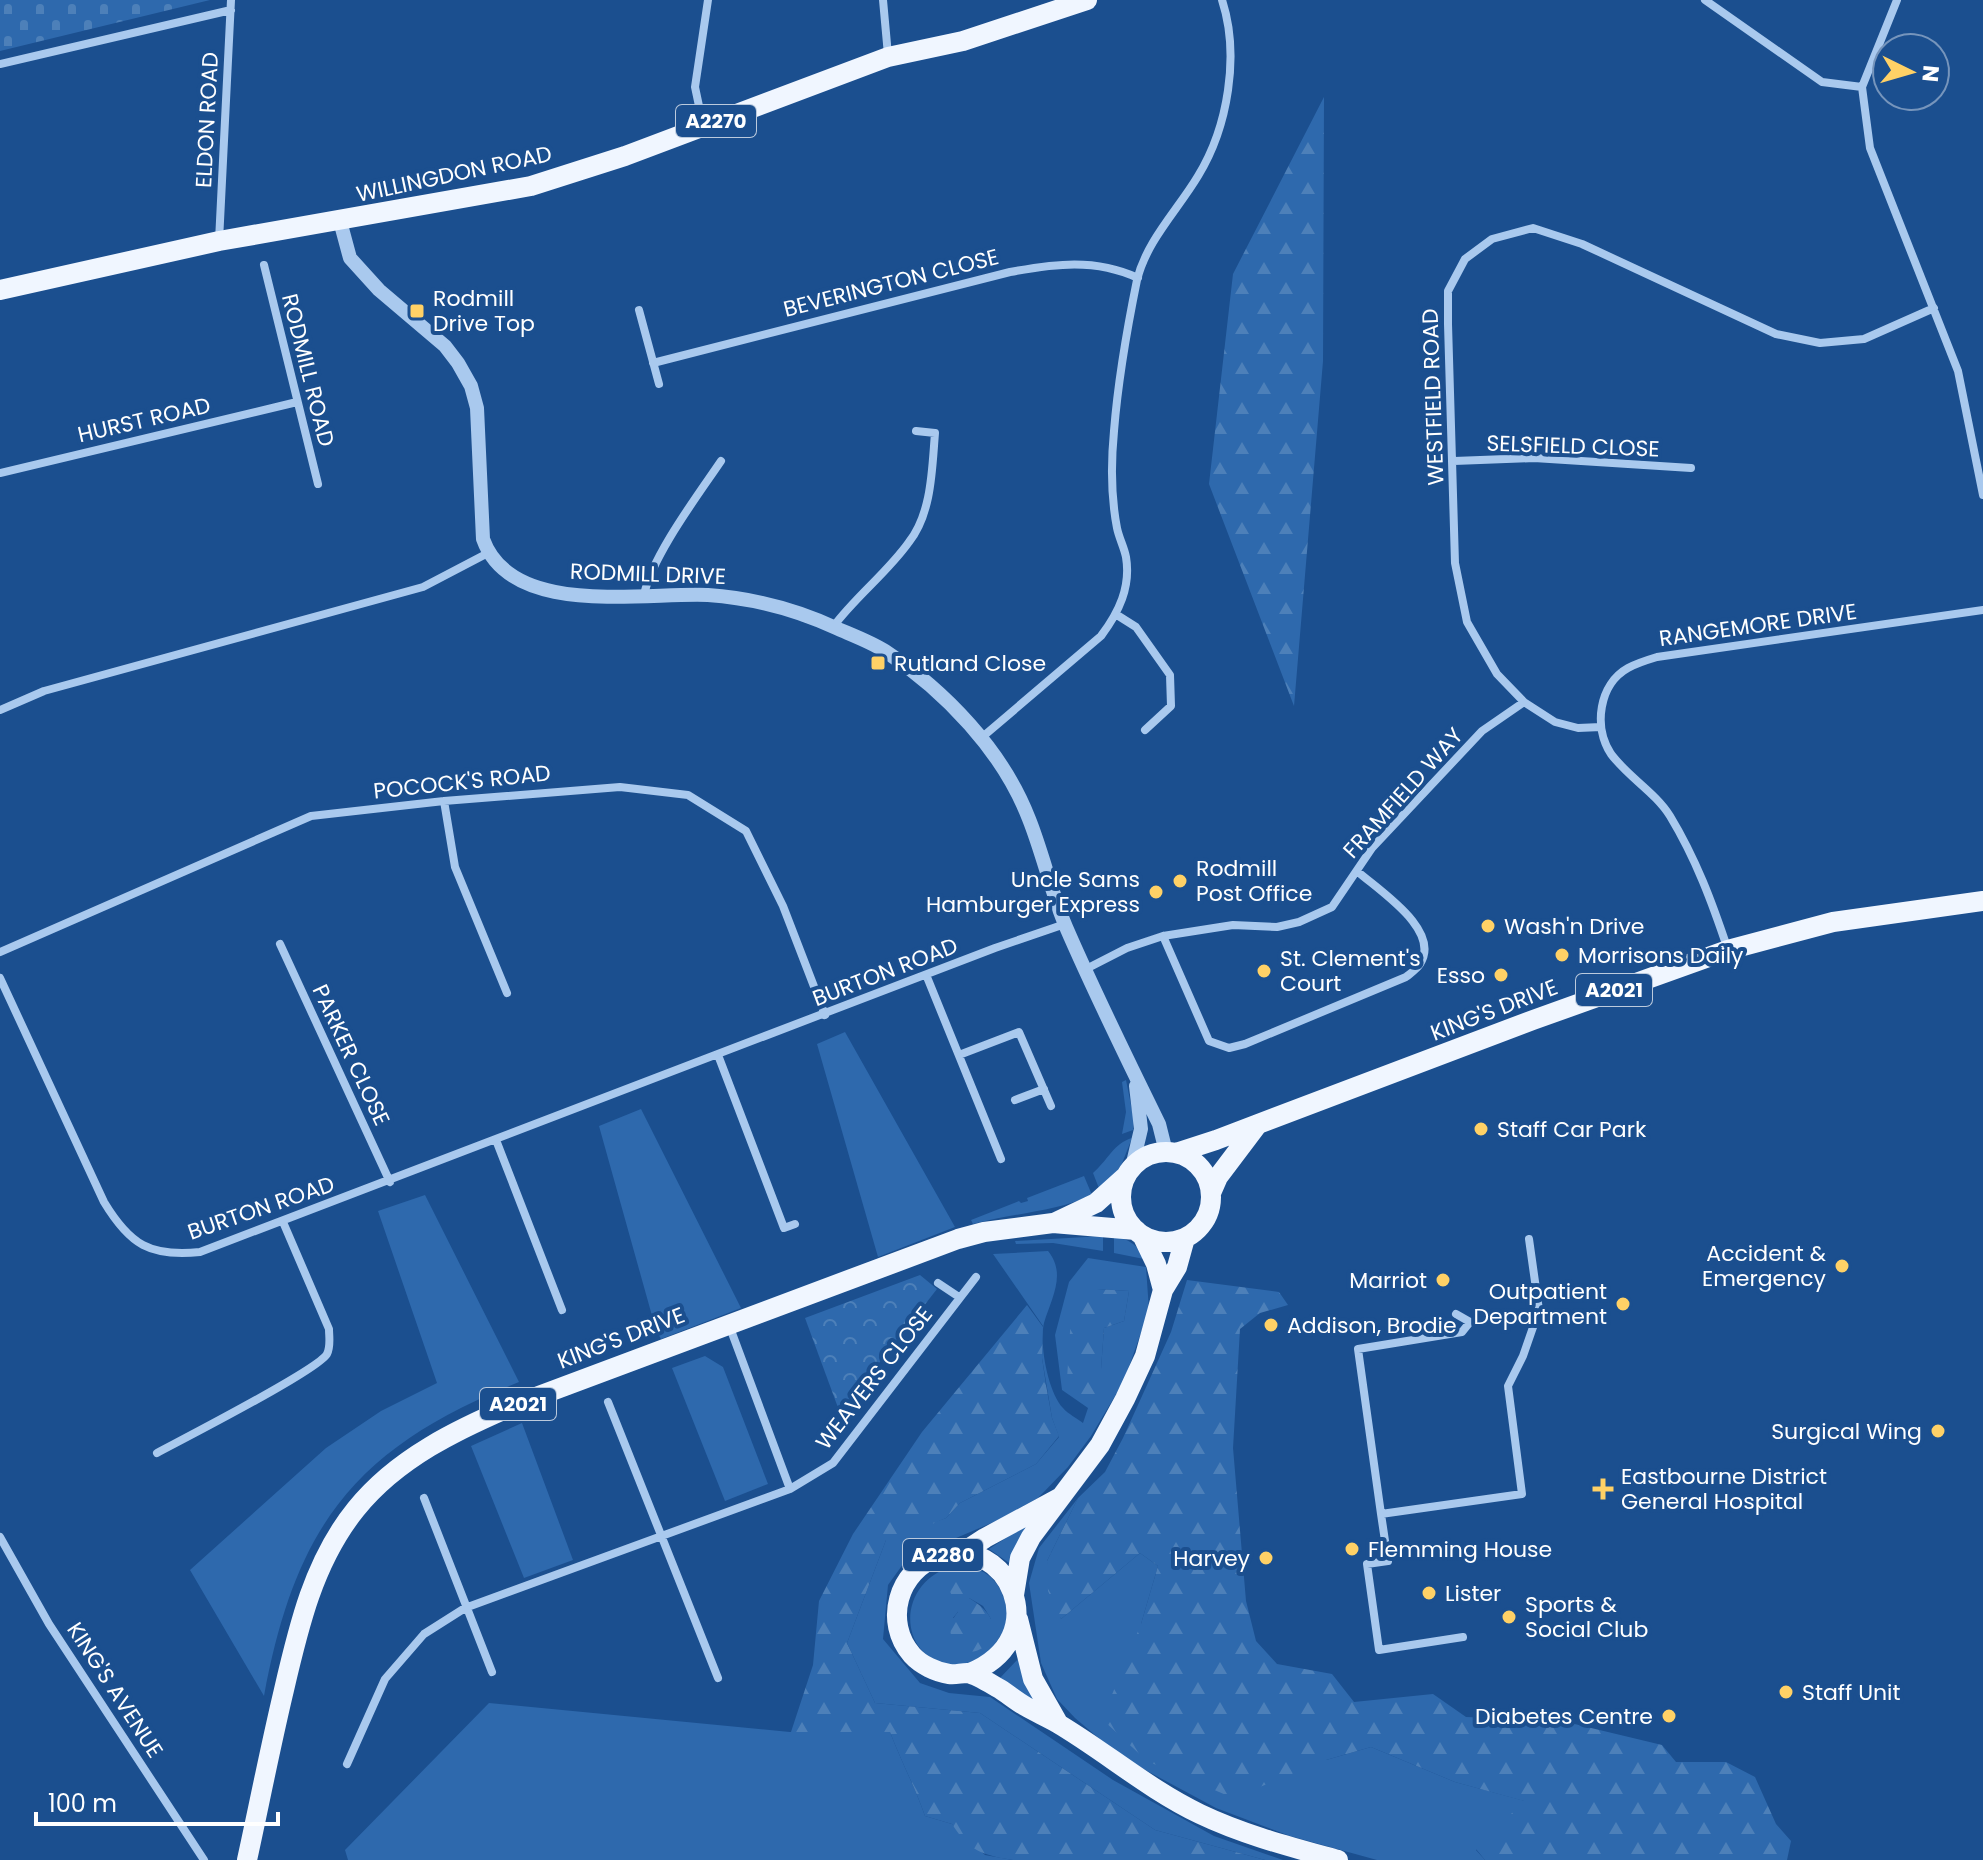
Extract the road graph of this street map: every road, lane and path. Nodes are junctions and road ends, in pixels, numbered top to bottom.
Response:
1 (708, 0) edge
2 (883, 0) edge
3 (1087, 0) edge
4 (1222, 0) edge
5 (1705, 0) edge
6 (1897, 0) edge
7 (231, 5) edge
8 (888, 57) junction
9 (0, 64) edge
10 (1862, 87) junction
11 (703, 126) junction
12 (340, 221) junction
13 (219, 241) junction
14 (264, 265) dead end
15 (1138, 278) junction
16 (0, 290) edge
17 (1934, 308) junction
18 (639, 310) dead end
19 (653, 363) junction
20 (659, 384) dead end
21 (297, 402) junction
22 (916, 431) dead end
23 (721, 461) dead end
24 (1454, 461) junction
25 (1691, 468) dead end
26 (0, 473) edge
27 (318, 484) dead end
28 (1983, 495) edge
29 (488, 553) junction
30 (644, 595) junction
31 (1983, 610) edge
32 (1117, 615) junction
33 (833, 627) junction
34 (1524, 702) junction
35 (0, 710) edge
36 (1601, 727) junction
37 (1145, 730) dead end
38 (980, 739) junction
39 (444, 801) junction
40 (1357, 871) junction
41 (1983, 901) edge
42 (1065, 924) junction
43 (1163, 936) junction
44 (280, 944) dead end
45 (1728, 950) junction
46 (0, 952) edge
47 (1086, 969) junction
48 (927, 977) junction
49 (0, 978) edge
50 (507, 993) dead end
51 (825, 1015) junction
52 (718, 1055) junction
53 (959, 1055) junction
54 (1134, 1074) junction
55 (1044, 1089) junction
56 (1015, 1100) dead end
57 (1051, 1106) dead end
58 (1258, 1124) junction
59 (496, 1140) junction
60 (1171, 1152) junction
61 (1001, 1159) dead end
62 (1129, 1171) junction
63 (390, 1182) junction
64 (1211, 1193) junction
65 (283, 1222) junction
66 (1053, 1223) junction
67 (795, 1224) dead end
68 (1139, 1233) junction
69 (1185, 1238) junction
70 (1529, 1239) dead end
71 (976, 1277) dead end
72 (938, 1283) dead end
73 (1163, 1290) junction
74 (959, 1297) junction
75 (562, 1310) dead end
76 (1456, 1314) dead end
77 (728, 1323) junction
78 (608, 1402) dead end
79 (157, 1453) dead end
80 (790, 1489) junction
81 (1063, 1496) junction
82 (424, 1498) dead end
83 (1381, 1514) junction
84 (661, 1536) junction
85 (0, 1537) edge
86 (962, 1553) junction
87 (1016, 1605) junction
88 (465, 1608) junction
89 (1463, 1637) dead end
90 (492, 1672) dead end
91 (970, 1673) junction
92 (718, 1678) dead end
93 (1058, 1723) junction
94 (347, 1764) dead end
95 (204, 1860) edge
96 (247, 1860) edge
97 (1338, 1860) edge

1 - 11 street
2 - 8 street
3 - 8 main road, WILLINGDON ROAD / A2270
4 - 15 street
5 - 10 street
6 - 10 street
7 - 9 street
7 - 13 street, ELDON ROAD
8 - 11 main road, WILLINGDON ROAD / A2270
10 - 17 street
11 - 12 main road, WILLINGDON ROAD / A2270
12 - 13 main road, WILLINGDON ROAD / A2270
12 - 29 street
13 - 16 main road, WILLINGDON ROAD / A2270
14 - 21 street, RODMILL ROAD
15 - 19 street, BEVERINGTON CLOSE
15 - 32 street
17 - 24 street, WESTFIELD ROAD
17 - 28 street
18 - 19 street
19 - 20 street
21 - 26 street, HURST ROAD
21 - 27 street, RODMILL ROAD
22 - 33 street
23 - 30 street
24 - 25 street, SELSFIELD CLOSE
24 - 34 street, WESTFIELD ROAD
29 - 30 street, RODMILL DRIVE
29 - 35 street
30 - 33 street, RODMILL DRIVE
31 - 36 street, RANGEMORE DRIVE
32 - 37 street
32 - 38 street
33 - 38 street, RODMILL DRIVE
34 - 36 street, WESTFIELD ROAD
34 - 40 street, FRAMFIELD WAY
36 - 45 street
38 - 42 street, RODMILL DRIVE
39 - 46 street, POCOCK'S ROAD
39 - 50 street
39 - 51 street, POCOCK'S ROAD
40 - 43 street, FRAMFIELD WAY
40 - 43 street
41 - 45 main road, KING'S DRIVE / A2021
42 - 47 street, RODMILL DRIVE
42 - 48 street, BURTON ROAD
43 - 47 street, FRAMFIELD WAY
44 - 63 street, PARKER CLOSE
45 - 58 main road, KING'S DRIVE / A2021
47 - 54 street, RODMILL DRIVE
48 - 51 street, BURTON ROAD
48 - 53 street
49 - 65 street, BURTON ROAD
51 - 52 street, BURTON ROAD
52 - 59 street, BURTON ROAD
52 - 67 street
53 - 55 street
53 - 61 street
54 - 60 street, RODMILL DRIVE
54 - 62 street, RODMILL DRIVE
55 - 56 street
55 - 57 street
58 - 60 main road, A2021
58 - 64 main road
59 - 63 street, BURTON ROAD
59 - 75 street
60 - 62 main road
60 - 64 main road
62 - 66 main road, KING'S DRIVE / A2021
62 - 68 main road
63 - 65 street, BURTON ROAD
64 - 69 main road
65 - 79 street
66 - 68 main road, KING'S DRIVE / A2021
66 - 77 main road, KING'S DRIVE / A2021
68 - 69 main road
68 - 73 main road
69 - 73 main road, A2280
70 - 83 street
71 - 74 street, WEAVERS CLOSE
72 - 74 street
73 - 81 main road, A2280
74 - 80 street, WEAVERS CLOSE
76 - 83 street
77 - 80 street
77 - 96 main road, KING'S DRIVE / A2021
78 - 84 street
80 - 84 street, WEAVERS CLOSE
81 - 86 main road, A2280
81 - 87 main road, A2280
82 - 88 street
83 - 89 street
84 - 88 street, WEAVERS CLOSE
84 - 92 street
85 - 95 street, KING'S AVENUE
86 - 87 main road, A2280
86 - 91 main road, A2280
87 - 91 main road, A2280
87 - 93 main road, A2280
88 - 90 street
88 - 94 street, WEAVERS CLOSE
91 - 93 main road, A2280
93 - 97 main road, A2280

